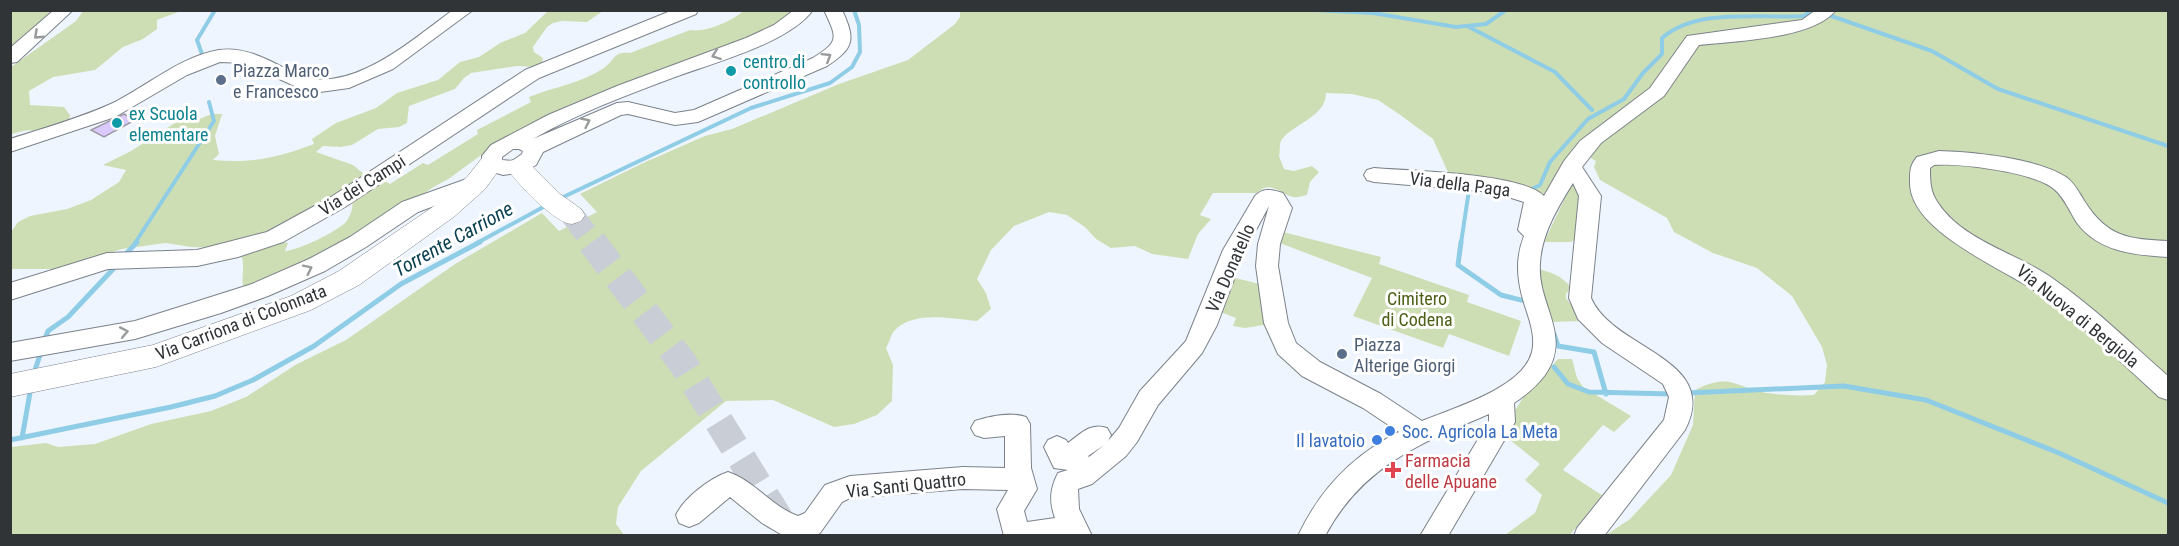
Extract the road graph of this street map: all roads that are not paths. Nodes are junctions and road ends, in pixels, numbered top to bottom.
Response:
1 (64, 10) edge
2 (465, 10) edge
3 (690, 10) edge
4 (805, 10) edge
5 (833, 10) edge
6 (1828, 10) edge
7 (788, 25) junction
8 (842, 29) junction
9 (10, 58) edge
10 (10, 146) edge
11 (509, 162) junction
12 (1571, 166) junction
13 (1374, 175) dead end
14 (569, 212) tunnel mouth
15 (1533, 241) junction
16 (2169, 249) edge
17 (10, 292) edge
18 (17, 351) edge
19 (10, 386) edge
20 (2169, 390) edge
21 (1501, 399) junction
22 (984, 428) dead end
23 (1421, 433) junction
24 (1021, 479) junction
25 (689, 515) dead end
26 (1062, 532) edge
27 (1311, 536) edge
28 (1433, 536) edge
29 (1587, 536) edge

1 -> 9 street
2 - 10 street
3 - 17 street, Via dei Campi
4 - 7 street, Via Carriona di Colonnata
5 - 8 street
6 - 12 street
7 - 8 street, Via Carriona di Colonnata
7 -> 11 street, Via Carriona di Colonnata
11 -> 8 street, Via Carriona di Colonnata
11 - 14 main road
18 -> 11 street
11 - 19 main road, Via Carriona di Colonnata
12 - 15 street
12 - 29 street
13 - 15 street, Via della Paga
15 - 21 street
16 - 20 street, Via Nuova di Bergiola
21 - 23 street
21 - 28 street
22 - 24 street
23 - 26 street, Via Donatello
23 - 27 street
24 - 25 street, Via Santi Quattro
24 - 26 street

